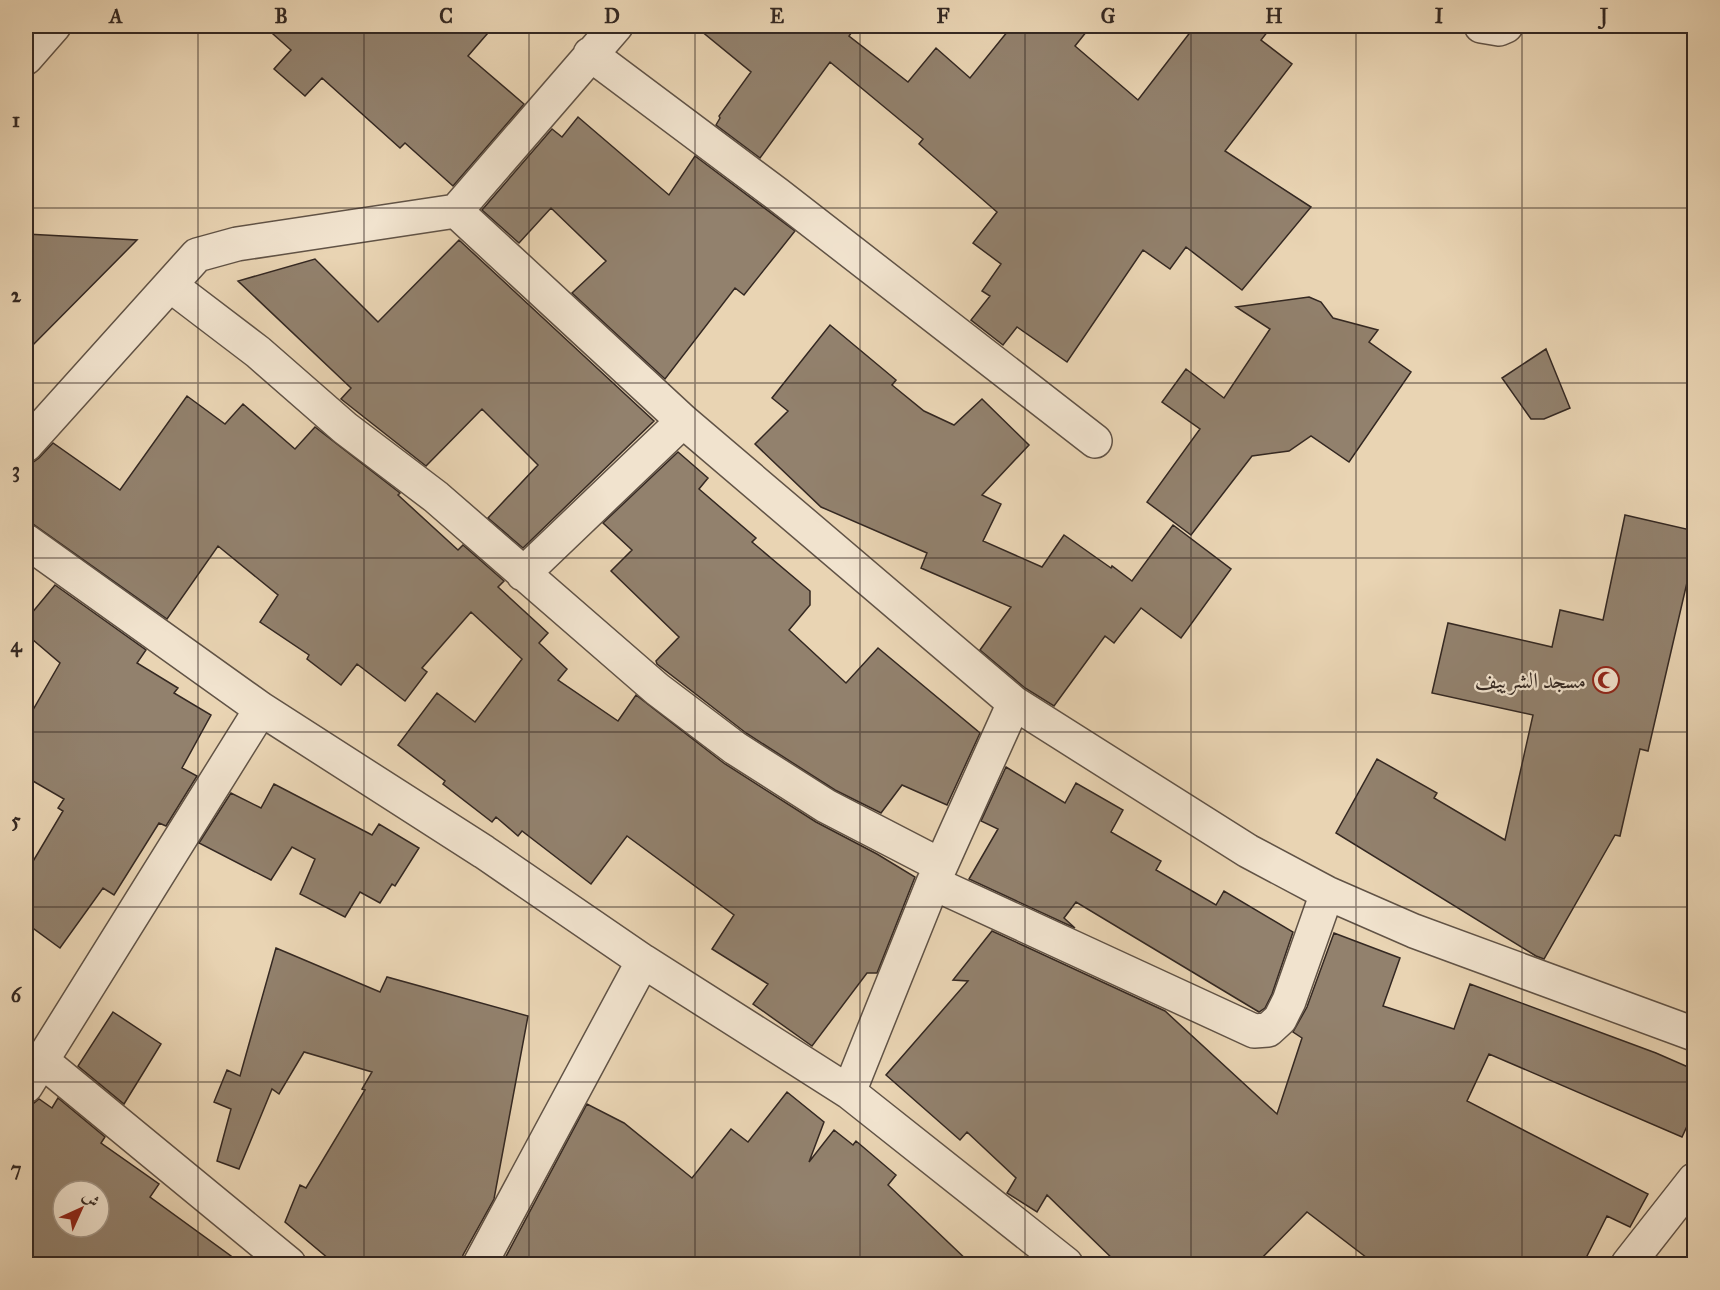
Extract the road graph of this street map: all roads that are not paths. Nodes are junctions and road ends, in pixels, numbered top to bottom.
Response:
1 (54, 26) edge
2 (616, 26) edge
3 (1481, 26) edge
4 (1506, 26) edge
5 (590, 54) junction
6 (26, 58) edge
7 (456, 211) junction
8 (170, 285) junction
9 (683, 421) junction
10 (1095, 441) dead end
11 (26, 445) edge
12 (30, 552) edge
13 (523, 574) junction
14 (1014, 703) junction
15 (261, 709) junction
16 (937, 874) junction
17 (1327, 893) junction
18 (643, 961) junction
19 (1695, 1034) edge
20 (33, 1073) edge
21 (849, 1092) junction
22 (1695, 1180) edge
23 (289, 1264) edge
24 (480, 1264) edge
25 (1066, 1264) edge
26 (1628, 1264) edge

1 - 6 street
2 - 5 street
3 - 4 street
5 - 7 street
5 - 10 street
7 - 8 street
7 - 9 street
8 - 11 street
8 - 13 street
9 - 13 street
9 - 14 street
12 - 15 street
13 - 16 street
14 - 16 street
14 - 17 street
15 - 18 street
15 - 20 street
16 - 17 street
16 - 21 street
17 - 19 street
18 - 21 street
18 - 24 street
20 - 23 street
21 - 25 street
22 - 26 street

